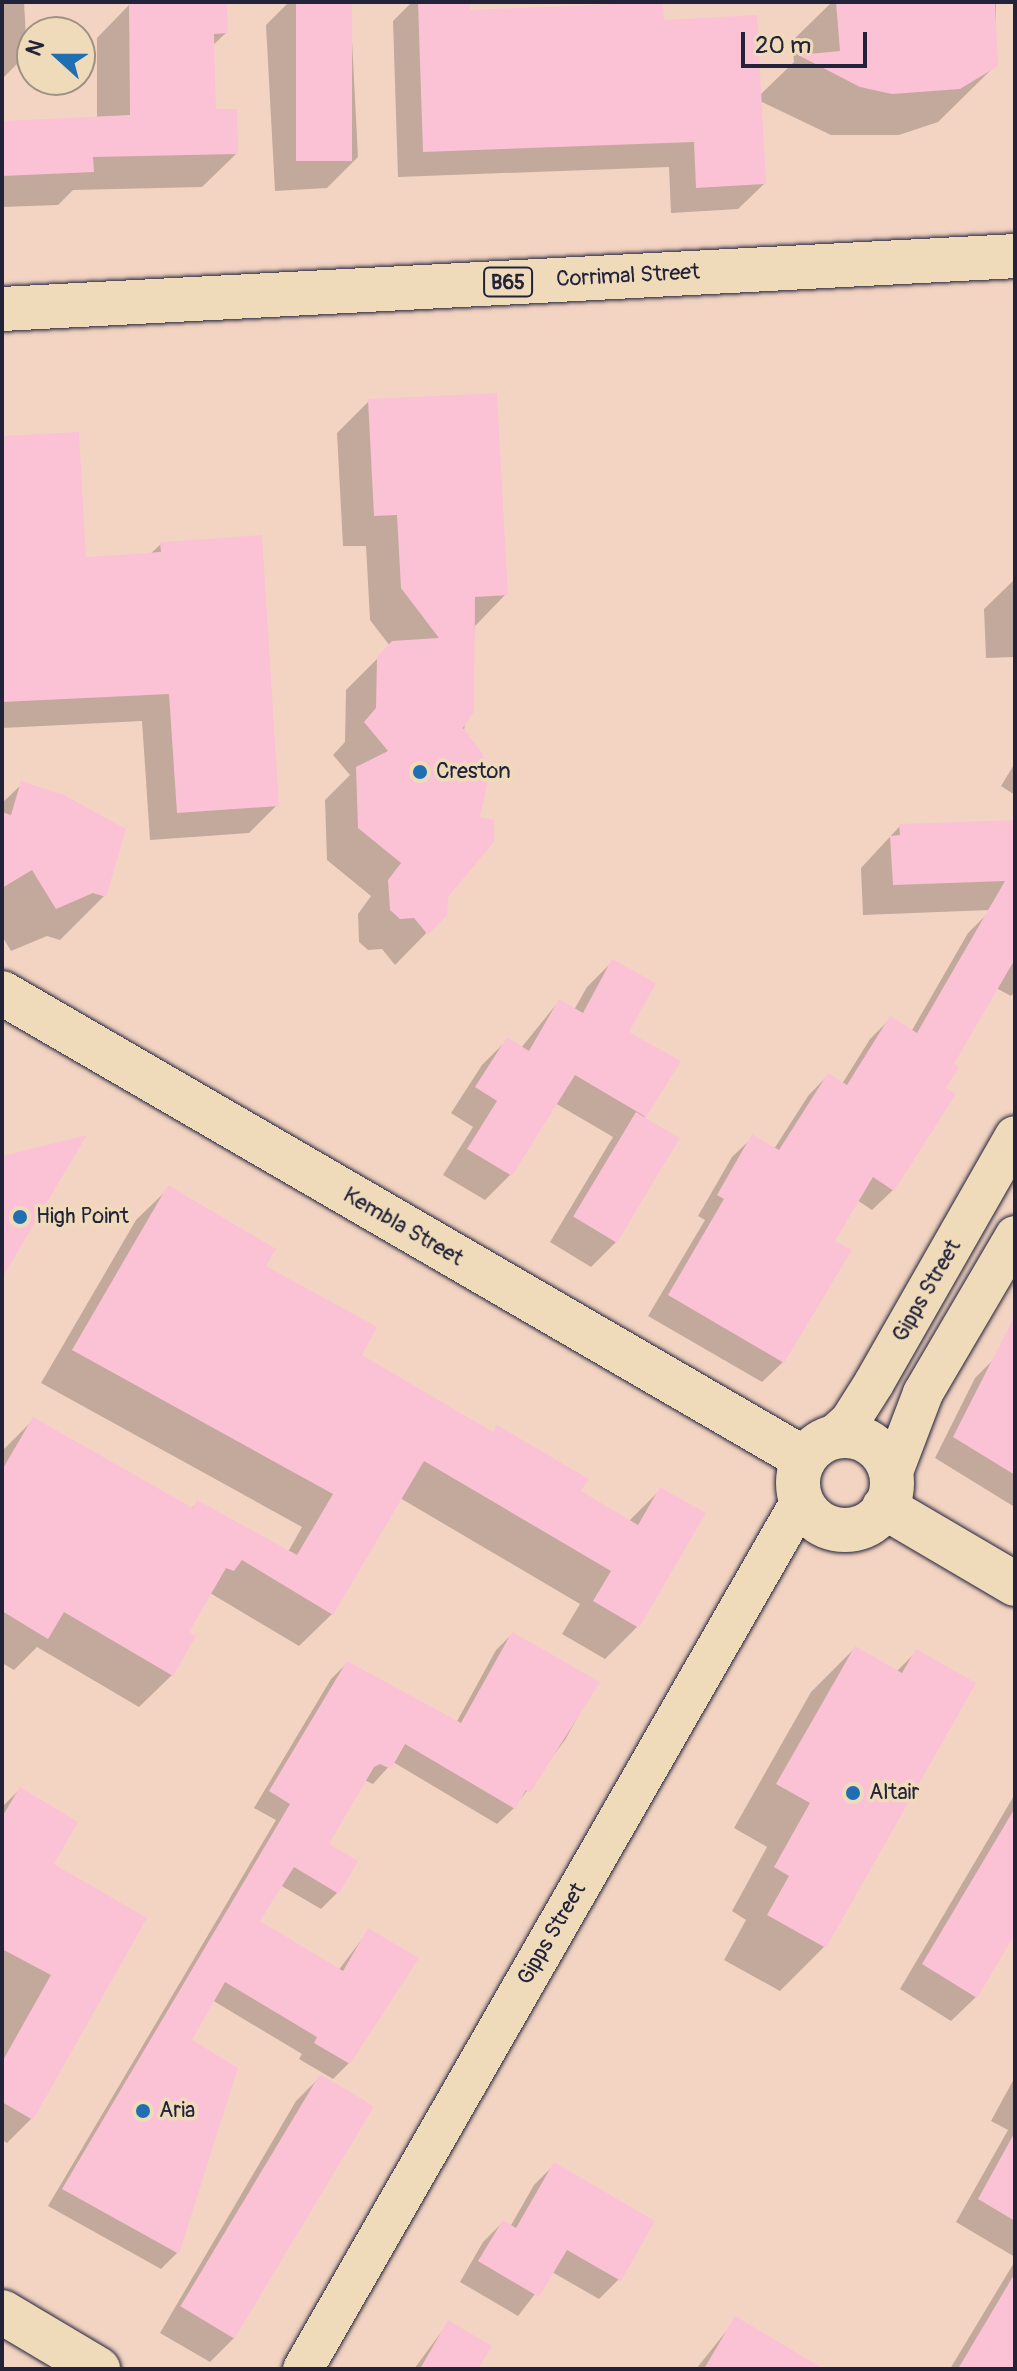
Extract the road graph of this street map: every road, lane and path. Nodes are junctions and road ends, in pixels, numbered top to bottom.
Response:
1 (1015, 256) edge
2 (2, 309) edge
3 (2, 993) edge
4 (1015, 1136) edge
5 (1015, 1236) edge
6 (812, 1466) junction
7 (888, 1492) junction
8 (1015, 1584) edge
9 (2, 2312) edge
10 (98, 2369) edge
11 (303, 2369) edge

1 - 2 street, Corrimal Street / B65
3 - 6 street, Kembla Street
4 - 6 street, Gipps Street
5 - 7 street
6 - 7 street
6 - 7 street
6 - 11 street, Gipps Street
7 - 8 street
9 - 10 street

